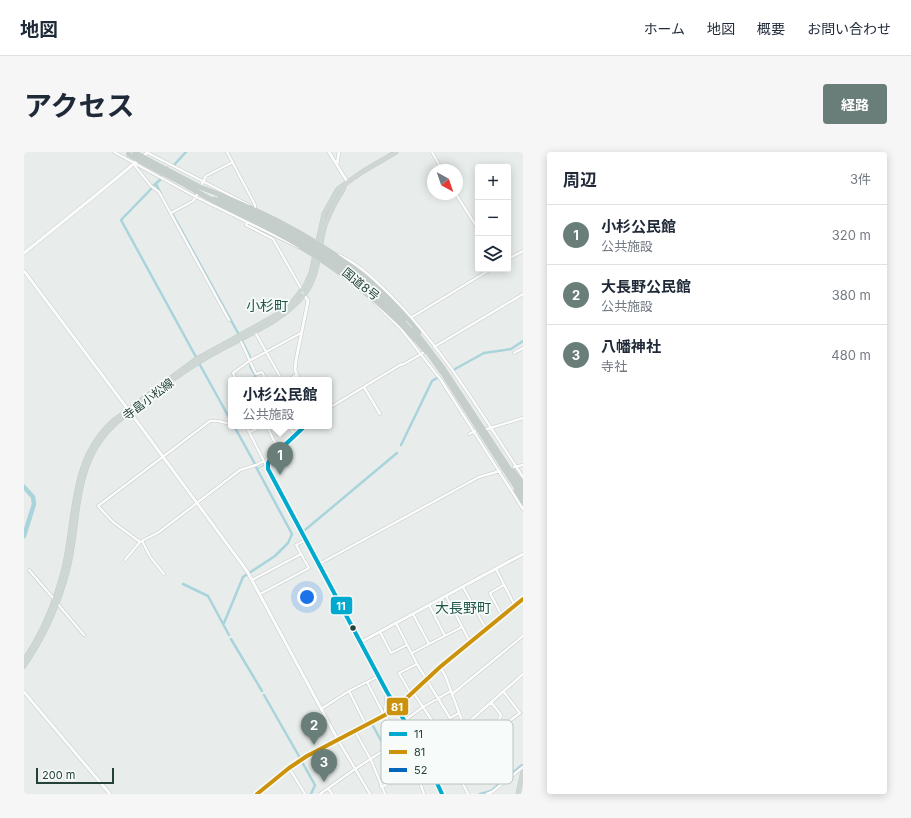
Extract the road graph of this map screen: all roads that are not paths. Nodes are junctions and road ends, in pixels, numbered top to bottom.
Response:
1 (114, 152) edge
2 (134, 152) edge
3 (147, 152) edge
4 (227, 152) edge
5 (329, 152) edge
6 (339, 152) edge
7 (396, 152) edge
8 (432, 152) edge
9 (127, 153) edge
10 (232, 162) junction
11 (134, 164) junction
12 (151, 164) junction
13 (337, 164) junction
14 (439, 164) edge
15 (202, 183) junction
16 (348, 183) junction
17 (184, 184) junction
18 (196, 196) junction
19 (460, 200) edge
20 (255, 208) junction
21 (171, 213) junction
22 (247, 223) junction
23 (475, 224) edge
24 (297, 236) junction
25 (319, 244) junction
26 (303, 248) junction
27 (523, 251) edge
28 (24, 253) edge
29 (333, 253) junction
30 (317, 257) junction
31 (511, 257) edge
32 (24, 271) edge
33 (340, 272) junction
34 (486, 272) edge
35 (303, 293) junction
36 (523, 294) edge
37 (411, 317) junction
38 (229, 320) dead end
39 (254, 331) junction
40 (302, 333) junction
41 (240, 339) junction
42 (435, 346) junction
43 (523, 348) edge
44 (425, 351) junction
45 (266, 352) junction
46 (514, 353) dead end
47 (249, 361) junction
48 (296, 375) joint
49 (235, 377) edge
50 (264, 377) edge
51 (280, 377) edge
52 (293, 377) edge
53 (364, 387) junction
54 (332, 406) edge
55 (129, 410) junction
56 (380, 414) dead end
57 (523, 418) edge
58 (228, 423) edge
59 (489, 428) junction
60 (248, 429) edge
61 (256, 429) edge
62 (268, 429) edge
63 (291, 429) edge
64 (302, 429) edge
65 (250, 432) junction
66 (474, 432) junction
67 (469, 434) dead end
68 (296, 435) junction
69 (494, 445) junction
70 (280, 450) junction
71 (493, 451) junction
72 (162, 457) junction
73 (264, 461) junction
74 (523, 465) edge
75 (515, 467) junction
76 (268, 469) junction
77 (500, 471) junction
78 (523, 477) edge
79 (523, 484) edge
80 (523, 490) edge
81 (523, 498) edge
82 (523, 503) edge
83 (196, 504) junction
84 (523, 509) edge
85 (306, 540) junction
86 (141, 542) junction
87 (301, 554) junction
88 (523, 554) edge
89 (125, 560) dead end
90 (319, 564) junction
91 (496, 569) junction
92 (29, 570) dead end
93 (164, 574) dead end
94 (252, 580) junction
95 (504, 585) junction
96 (463, 587) junction
97 (260, 594) junction
98 (446, 596) junction
99 (523, 599) edge
100 (56, 602) junction
101 (429, 605) junction
102 (515, 606) junction
103 (413, 614) junction
104 (502, 616) junction
105 (396, 624) junction
106 (462, 627) junction
107 (486, 629) junction
108 (380, 632) junction
109 (84, 635) dead end
110 (445, 636) junction
111 (523, 636) edge
112 (361, 642) junction
113 (470, 642) junction
114 (429, 644) junction
115 (407, 645) junction
116 (412, 654) junction
117 (24, 660) edge
118 (417, 664) junction
119 (24, 666) edge
120 (440, 667) junction
121 (523, 674) edge
122 (379, 676) junction
123 (427, 679) junction
124 (367, 682) junction
125 (349, 691) junction
126 (503, 691) junction
127 (24, 692) edge
128 (387, 692) junction
129 (452, 692) junction
130 (412, 693) junction
131 (438, 698) junction
132 (490, 702) junction
133 (397, 707) junction
134 (423, 707) junction
135 (321, 709) junction
136 (459, 713) junction
137 (385, 715) junction
138 (387, 720) edge
139 (405, 720) joint
140 (432, 720) edge
141 (462, 720) edge
142 (470, 720) edge
143 (499, 720) edge
144 (511, 720) edge
145 (366, 725) junction
146 (355, 731) junction
147 (338, 740) junction
148 (381, 753) edge
149 (371, 760) junction
150 (523, 767) edge
151 (289, 768) junction
152 (355, 769) junction
153 (523, 772) edge
154 (513, 775) edge
155 (388, 784) edge
156 (420, 784) edge
157 (438, 784) edge
158 (463, 784) edge
159 (502, 784) edge
160 (381, 787) junction
161 (328, 788) junction
162 (110, 794) edge
163 (257, 794) edge
164 (305, 794) edge
165 (320, 794) edge
166 (332, 794) edge
167 (369, 794) edge
168 (384, 794) edge
169 (424, 794) edge
170 (442, 794) edge
171 (468, 794) edge
172 (487, 794) edge
173 (518, 794) edge

1 - 11 street
2 - 12 highway, 国道8号, bridge
3 - 11 street
3 - 15 street
4 - 10 street
5 - 13 street
6 - 13 street
7 - 16 main road, 寺畠小松線
8 - 14 street
9 - 12 highway, 国道8号, bridge
10 - 15 street
10 - 20 street
11 - 18 street
11 - 21 street
11 - 28 street
12 - 17 highway, 国道8号
12 - 24 highway, 国道8号
13 - 16 street
15 - 20 street
16 - 25 main road, 寺畠小松線
17 - 24 highway, 国道8号
17 - 26 highway
18 - 21 street
18 - 22 street
19 - 23 street
20 - 24 street
21 - 38 street
22 - 26 street
22 - 35 street
24 - 25 highway
24 - 44 highway, 国道8号, bridge
25 - 29 highway
25 - 30 main road, 寺畠小松線
26 - 30 highway
27 - 31 street
29 - 37 street
29 - 44 highway
30 - 33 highway
30 - 35 main road, 寺畠小松線
32 - 55 street
33 - 44 highway
33 - 44 street
34 - 37 street
35 - 39 main road, 寺畠小松線
35 - 40 street
35 - 55 main road, 寺畠小松線
36 - 42 street
37 - 42 street
39 - 41 main road, 寺畠小松線
39 - 45 street
40 - 45 street
40 - 48 street
41 - 47 street
41 - 55 main road, 寺畠小松線
42 - 59 street
43 - 46 street
44 - 53 street
44 - 66 street
44 - 69 highway, 国道8号
44 - 71 highway, 国道8号
45 - 47 street
45 - 51 street
47 - 49 street
47 - 50 street
48 - 52 street
53 - 54 street
53 - 56 street
55 - 72 street
55 - 100 main road, 寺畠小松線
57 - 59 street
58 - 72 street
59 - 75 street
60 - 65 street
61 - 65 street
62 - 70 street
63 - 68 street
64 - 68 street
65 - 73 street
66 - 67 street
66 - 77 street
68 - 70 street
69 - 79 highway
69 - 80 highway, 国道8号
70 - 76 street
71 - 81 highway, 国道8号
71 - 82 highway
72 - 83 street
72 - 86 street
73 - 76 street
73 - 83 street
74 - 75 street
75 - 78 street
76 - 85 street
77 - 84 street
77 - 90 street
83 - 86 street
83 - 94 street
85 - 87 street
85 - 90 street
86 - 89 street
86 - 93 street
87 - 94 street
87 - 97 street
88 - 91 street
90 - 112 street
91 - 95 street
91 - 96 street
92 - 100 street
94 - 97 street
95 - 102 street
95 - 104 street
96 - 98 street
96 - 107 street
97 - 135 street
98 - 101 street
98 - 106 street
99 - 102 street
100 - 109 street
100 - 117 main road, 寺畠小松線
100 - 119 main road, 寺畠小松線
101 - 103 street
101 - 110 street
102 - 104 street
103 - 105 street
103 - 114 street
104 - 107 street
105 - 108 street
105 - 115 street
106 - 110 street
106 - 113 street
107 - 113 street
108 - 112 street
108 - 115 street
110 - 114 street
111 - 129 street
112 - 122 street
113 - 120 street
114 - 116 street
115 - 116 street
116 - 118 street
118 - 123 street
118 - 130 street
120 - 123 street
120 - 129 street
121 - 126 street
122 - 124 street
122 - 128 street
123 - 130 street
123 - 131 street
124 - 125 street
124 - 137 street
125 - 135 street
125 - 145 street
126 - 132 street
126 - 144 street
127 - 162 street
128 - 133 street
128 - 137 street
129 - 131 street
129 - 136 street
130 - 133 street
130 - 134 street
131 - 134 street
131 - 136 street
132 - 142 street
132 - 143 street
133 - 137 street
133 - 139 street
134 - 139 street
134 - 140 street
135 - 147 street
136 - 141 street
137 - 138 street
137 - 145 street
145 - 146 street
146 - 147 street
146 - 149 street
147 - 151 street
147 - 152 street
148 - 149 street
149 - 152 street
149 - 160 street
150 - 154 street
151 - 163 street
151 - 164 street
152 - 161 street
152 - 167 street
153 - 173 main road
155 - 160 street
156 - 169 street
157 - 170 street
158 - 171 street
159 - 172 street
160 - 168 street
161 - 165 street
161 - 166 street

